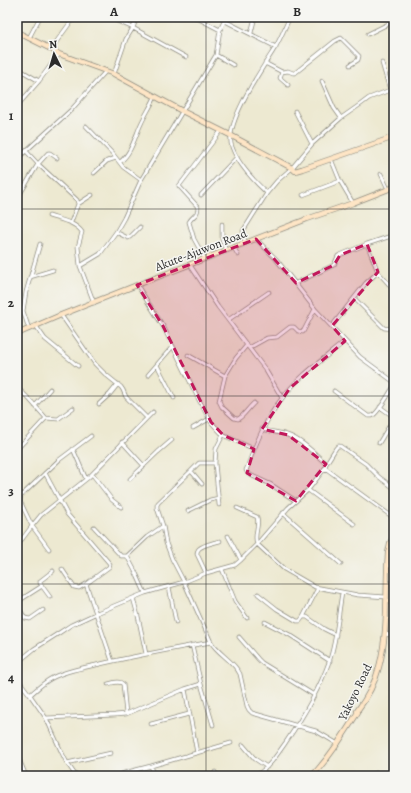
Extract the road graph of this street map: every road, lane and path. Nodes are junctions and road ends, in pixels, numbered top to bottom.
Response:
1 (40, 17) edge
2 (78, 17) edge
3 (108, 17) edge
4 (137, 17) edge
5 (195, 17) edge
6 (226, 17) edge
7 (255, 17) edge
8 (290, 17) edge
9 (225, 21) junction
10 (394, 21) edge
11 (133, 28) junction
12 (220, 30) junction
13 (17, 32) edge
14 (251, 33) junction
15 (368, 34) dead end
16 (29, 38) junction
17 (276, 46) junction
18 (51, 49) junction
19 (59, 54) junction
20 (216, 55) junction
21 (186, 57) dead end
22 (265, 63) junction
23 (382, 63) dead end
24 (233, 65) dead end
25 (350, 65) dead end
26 (17, 68) edge
27 (106, 71) junction
28 (282, 72) junction
29 (114, 74) junction
30 (39, 81) junction
31 (322, 81) dead end
32 (288, 85) dead end
33 (394, 88) edge
34 (390, 90) junction
35 (155, 96) junction
36 (17, 106) edge
37 (182, 111) junction
38 (295, 111) dead end
39 (341, 118) junction
40 (86, 126) dead end
41 (221, 130) junction
42 (230, 135) junction
43 (394, 137) edge
44 (312, 144) junction
45 (26, 151) junction
46 (237, 157) junction
47 (57, 158) dead end
48 (116, 158) junction
49 (17, 159) edge
50 (331, 159) junction
51 (120, 162) junction
52 (38, 164) junction
53 (292, 168) junction
54 (94, 173) dead end
55 (381, 174) dead end
56 (141, 180) junction
57 (340, 181) junction
58 (394, 187) edge
59 (388, 189) junction
60 (267, 194) junction
61 (92, 195) dead end
62 (201, 195) dead end
63 (303, 195) dead end
64 (17, 199) edge
65 (353, 203) junction
66 (78, 204) junction
67 (49, 216) dead end
68 (71, 222) junction
69 (222, 224) dead end
70 (140, 227) dead end
71 (116, 232) junction
72 (394, 235) edge
73 (256, 239) junction
74 (40, 244) dead end
75 (245, 244) junction
76 (367, 244) junction
77 (234, 248) junction
78 (226, 251) junction
79 (238, 255) dead end
80 (205, 259) junction
81 (190, 265) junction
82 (80, 266) junction
83 (53, 270) dead end
84 (378, 272) junction
85 (30, 277) junction
86 (296, 283) junction
87 (137, 285) junction
88 (394, 290) edge
89 (269, 292) dead end
90 (354, 298) junction
91 (94, 303) junction
92 (17, 306) edge
93 (315, 309) junction
94 (23, 311) junction
95 (61, 315) junction
96 (228, 320) junction
97 (36, 326) junction
98 (332, 326) junction
99 (29, 329) junction
100 (394, 329) edge
101 (17, 334) edge
102 (345, 341) junction
103 (173, 346) junction
104 (248, 347) junction
105 (188, 355) dead end
106 (157, 365) junction
107 (78, 366) dead end
108 (148, 375) dead end
109 (225, 376) junction
110 (394, 382) edge
111 (118, 384) junction
112 (17, 386) edge
113 (394, 386) edge
114 (50, 389) dead end
115 (334, 390) dead end
116 (174, 398) dead end
117 (282, 398) junction
118 (254, 403) dead end
119 (99, 404) dead end
120 (35, 406) junction
121 (380, 407) junction
122 (72, 408) dead end
123 (153, 412) dead end
124 (46, 418) junction
125 (147, 418) junction
126 (394, 418) edge
127 (209, 419) junction
128 (193, 428) dead end
129 (262, 429) junction
130 (223, 435) junction
131 (91, 436) dead end
132 (172, 440) dead end
133 (122, 442) junction
134 (379, 442) dead end
135 (18, 445) edge
136 (74, 449) junction
137 (254, 449) junction
138 (17, 452) edge
139 (215, 463) junction
140 (326, 464) junction
141 (144, 466) junction
142 (325, 468) junction
143 (191, 471) junction
144 (45, 473) junction
145 (92, 474) junction
146 (86, 479) junction
147 (130, 479) dead end
148 (202, 484) dead end
149 (394, 488) edge
150 (308, 490) junction
151 (219, 498) junction
152 (59, 500) junction
153 (296, 501) junction
154 (220, 505) dead end
155 (121, 507) dead end
156 (237, 508) dead end
157 (188, 511) dead end
158 (283, 513) junction
159 (394, 518) edge
160 (354, 524) dead end
161 (32, 526) junction
162 (163, 526) junction
163 (94, 527) dead end
164 (228, 536) dead end
165 (394, 536) edge
166 (220, 541) dead end
167 (256, 544) junction
168 (17, 545) edge
169 (49, 549) dead end
170 (127, 556) junction
171 (241, 560) junction
172 (340, 564) dead end
173 (387, 564) junction
174 (394, 568) edge
175 (222, 569) junction
176 (62, 570) dead end
177 (53, 571) dead end
178 (206, 573) junction
179 (184, 582) junction
180 (86, 584) junction
181 (42, 586) junction
182 (168, 587) junction
183 (318, 588) junction
184 (145, 593) junction
185 (342, 593) junction
186 (258, 594) dead end
187 (50, 597) dead end
188 (386, 597) junction
189 (133, 598) junction
190 (17, 602) edge
191 (17, 605) edge
192 (43, 610) dead end
193 (97, 613) junction
194 (303, 617) junction
195 (247, 618) dead end
196 (176, 622) dead end
197 (265, 622) dead end
198 (385, 634) junction
199 (336, 635) junction
200 (394, 636) edge
201 (239, 637) dead end
202 (211, 642) junction
203 (192, 646) junction
204 (146, 654) junction
205 (112, 661) junction
206 (330, 661) junction
207 (17, 663) edge
208 (17, 678) edge
209 (108, 684) dead end
210 (201, 684) junction
211 (185, 689) junction
212 (30, 695) junction
213 (314, 695) junction
214 (126, 714) junction
215 (189, 714) junction
216 (46, 718) junction
217 (151, 724) dead end
218 (213, 725) dead end
219 (297, 725) junction
220 (231, 743) dead end
221 (338, 744) junction
222 (243, 745) dead end
223 (111, 753) dead end
224 (197, 753) junction
225 (17, 754) edge
226 (67, 763) junction
227 (152, 766) junction
228 (267, 767) junction
229 (376, 773) dead end
230 (26, 776) edge
231 (76, 776) edge
232 (118, 776) edge
233 (154, 776) edge
234 (256, 776) edge
235 (312, 776) edge
236 (369, 776) edge

1 - 16 street
2 - 18 street
3 - 11 street
4 - 11 street
5 - 12 street
6 - 9 street
7 - 14 street
8 - 17 street
9 - 12 street
9 - 14 street
10 - 15 street
11 - 21 street
11 - 29 street
12 - 20 street
13 - 16 main road
14 - 17 street
16 - 18 main road
17 - 22 street
18 - 19 main road
19 - 27 main road
19 - 30 street
20 - 24 street
20 - 37 street
22 - 28 street
22 - 42 street
23 - 34 street
25 - 28 street
26 - 30 street
27 - 29 main road
27 - 45 street
28 - 32 street
29 - 35 main road
30 - 36 street
31 - 39 street
33 - 34 street
34 - 39 street
35 - 37 main road
35 - 51 street
37 - 41 main road
37 - 56 street
38 - 44 street
39 - 44 street
40 - 48 street
41 - 42 main road
41 - 80 street
42 - 46 street
42 - 53 main road
43 - 50 main road
44 - 53 street
45 - 49 street
45 - 52 street
46 - 60 street
46 - 62 street
47 - 52 street
48 - 51 street
48 - 54 street
50 - 53 main road
50 - 57 street
51 - 56 street
52 - 64 street
52 - 66 street
53 - 60 street
55 - 59 street
56 - 71 street
57 - 63 street
57 - 65 street
58 - 59 main road, Akute-Ajuwon Road
59 - 65 main road, Akute-Ajuwon Road
60 - 75 street
61 - 66 street
65 - 73 main road, Akute-Ajuwon Road
66 - 68 street
67 - 68 street
68 - 82 street
69 - 78 street
70 - 71 street
71 - 82 street
72 - 76 street
73 - 75 main road, Akute-Ajuwon Road
73 - 86 street
74 - 85 street
75 - 77 main road, Akute-Ajuwon Road
76 - 84 street
76 - 86 street
77 - 78 main road, Akute-Ajuwon Road
77 - 79 street
78 - 80 main road, Akute-Ajuwon Road
80 - 81 main road, Akute-Ajuwon Road
81 - 87 main road, Akute-Ajuwon Road
81 - 96 street
82 - 91 street
83 - 85 street
84 - 88 street
84 - 90 street
85 - 94 street
86 - 93 street
87 - 91 main road, Akute-Ajuwon Road
87 - 103 street
89 - 96 street
90 - 98 street
90 - 100 street
91 - 95 main road, Akute-Ajuwon Road
92 - 94 street
93 - 98 street
93 - 104 street
94 - 99 street
95 - 97 main road, Akute-Ajuwon Road
95 - 111 street
96 - 104 street
97 - 99 main road, Akute-Ajuwon Road
97 - 107 street
98 - 102 street
99 - 101 main road, Akute-Ajuwon Road
102 - 110 street
102 - 117 street
103 - 106 street
103 - 127 street
104 - 109 street
104 - 117 street
105 - 109 street
106 - 108 street
106 - 116 street
109 - 118 street
111 - 119 street
111 - 125 street
112 - 120 street
113 - 121 street
114 - 120 street
115 - 121 street
117 - 129 street
120 - 124 street
121 - 126 street
122 - 124 street
123 - 125 street
124 - 135 street
125 - 133 street
126 - 134 street
127 - 128 street
127 - 130 street
129 - 137 street
129 - 140 street
130 - 137 street
130 - 139 street
131 - 136 street
132 - 141 street
133 - 141 street
133 - 145 street
135 - 138 street
136 - 144 street
136 - 146 street
137 - 153 street
139 - 143 street
139 - 151 street
140 - 142 street
140 - 149 street
141 - 147 street
142 - 150 street
142 - 159 street
143 - 148 street
143 - 162 street
144 - 152 street
144 - 161 street
145 - 146 street
145 - 155 street
146 - 152 street
150 - 153 street
150 - 160 street
151 - 154 street
151 - 157 street
152 - 161 street
152 - 180 street
153 - 158 street
156 - 167 street
158 - 167 street
158 - 172 street
161 - 168 street
161 - 169 street
162 - 170 street
162 - 179 street
163 - 170 street
164 - 171 street
165 - 173 main road, Yakoyo Road
166 - 178 street
167 - 171 street
167 - 183 street
170 - 184 street
171 - 175 street
173 - 174 street
173 - 188 main road, Yakoyo Road
175 - 178 street
175 - 195 street
176 - 180 street
177 - 181 street
178 - 179 street
179 - 182 street
179 - 202 street
180 - 193 street
181 - 187 street
181 - 190 street
182 - 184 street
182 - 196 street
183 - 185 street
183 - 194 street
184 - 189 street
185 - 188 street
185 - 199 street
186 - 194 street
188 - 198 main road, Yakoyo Road
189 - 193 street
189 - 204 street
191 - 192 street
193 - 205 street
193 - 207 street
194 - 199 street
197 - 206 street
198 - 200 street
198 - 221 main road, Yakoyo Road
199 - 206 street
201 - 213 street
202 - 203 street
202 - 219 street
203 - 204 street
203 - 210 street
204 - 205 street
205 - 212 street
206 - 213 street
208 - 212 street
209 - 214 street
210 - 211 street
210 - 218 street
211 - 214 street
211 - 215 street
212 - 216 street
213 - 219 street
214 - 216 street
215 - 217 street
215 - 224 street
216 - 226 street
219 - 221 street
219 - 228 street
220 - 224 street
221 - 235 main road, Yakoyo Road
222 - 228 street
223 - 226 street
224 - 227 street
225 - 230 street
226 - 231 street
227 - 232 street
227 - 233 street
228 - 234 street
229 - 236 street

